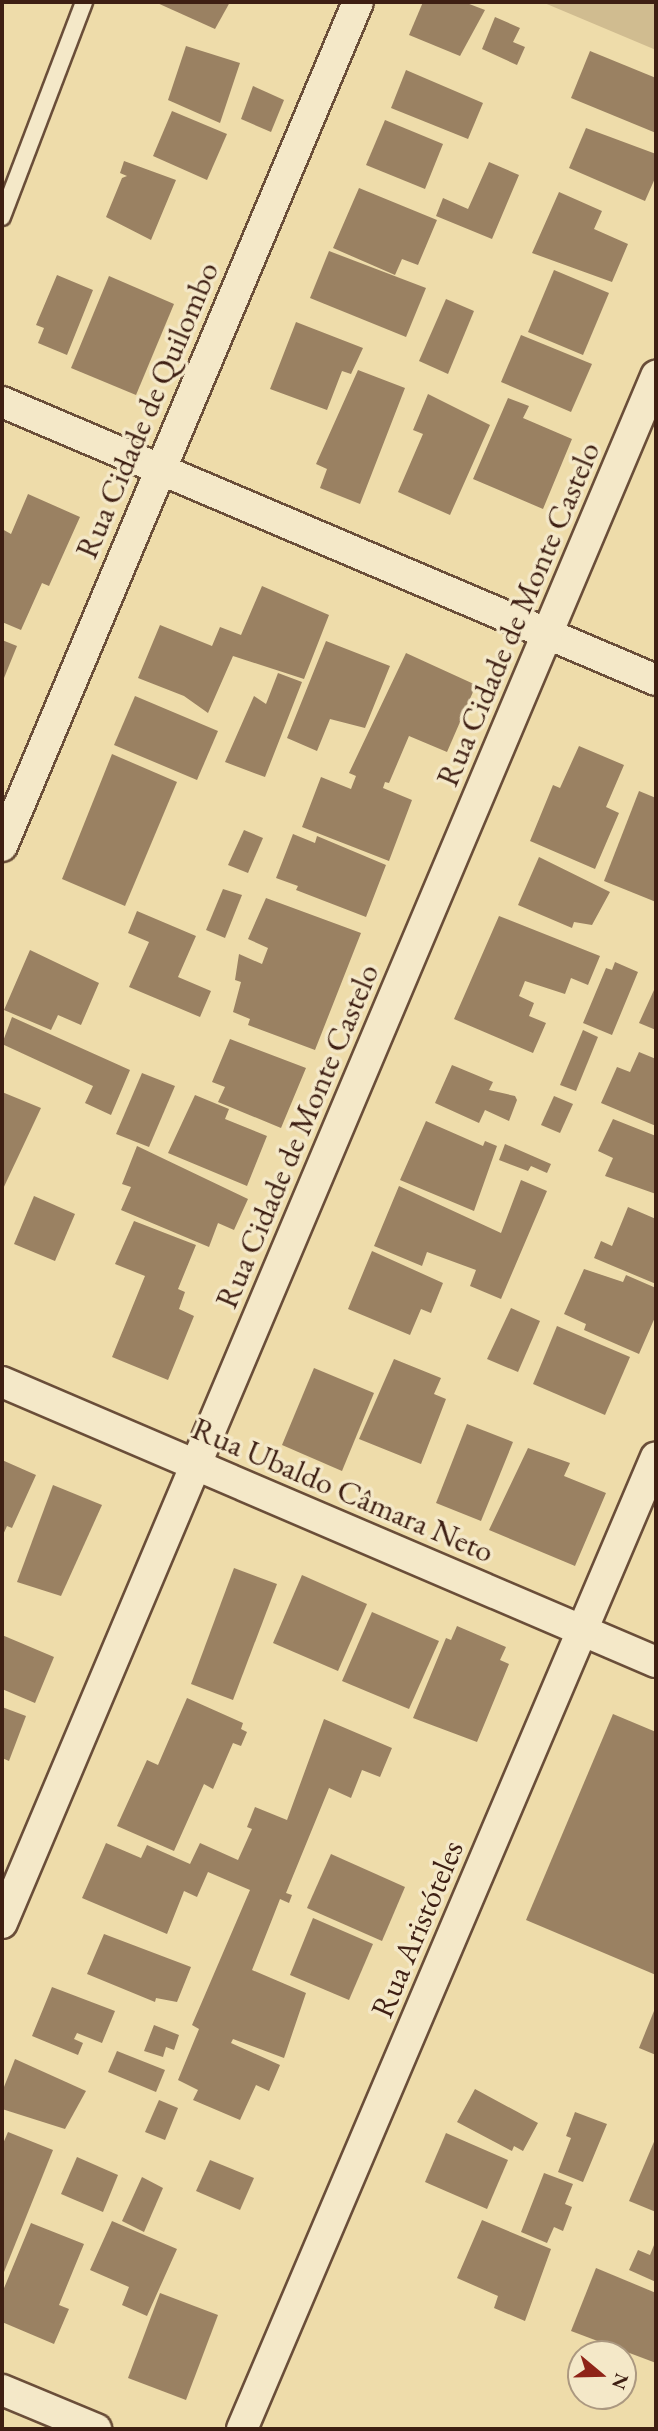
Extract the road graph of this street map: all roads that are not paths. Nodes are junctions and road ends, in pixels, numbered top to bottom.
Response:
1 (84, 2) edge
2 (358, 2) edge
3 (2, 217) edge
4 (656, 376) edge
5 (2, 402) edge
6 (160, 470) junction
7 (547, 634) junction
8 (656, 680) edge
9 (2, 846) edge
10 (2, 1382) edge
11 (656, 1457) edge
12 (195, 1465) junction
13 (582, 1630) junction
14 (656, 1662) edge
15 (2, 1923) edge
16 (2, 2390) edge
17 (96, 2429) edge
18 (242, 2429) edge

1 - 3 lane
2 - 6 street, Rua Cidade de Quilombo
4 - 7 street, Rua Cidade de Monte Castelo
5 - 6 street
6 - 7 street
6 - 9 street, Rua Cidade de Quilombo
7 - 8 street
7 - 12 street, Rua Cidade de Monte Castelo
10 - 12 street, Rua Ubaldo Câmara Neto
11 - 13 street, Rua Aristóteles
12 - 13 street, Rua Ubaldo Câmara Neto
12 - 15 street, Rua Cidade de Monte Castelo
13 - 14 street, Rua Ubaldo Câmara Neto
13 - 18 street, Rua Aristóteles
16 - 17 street

